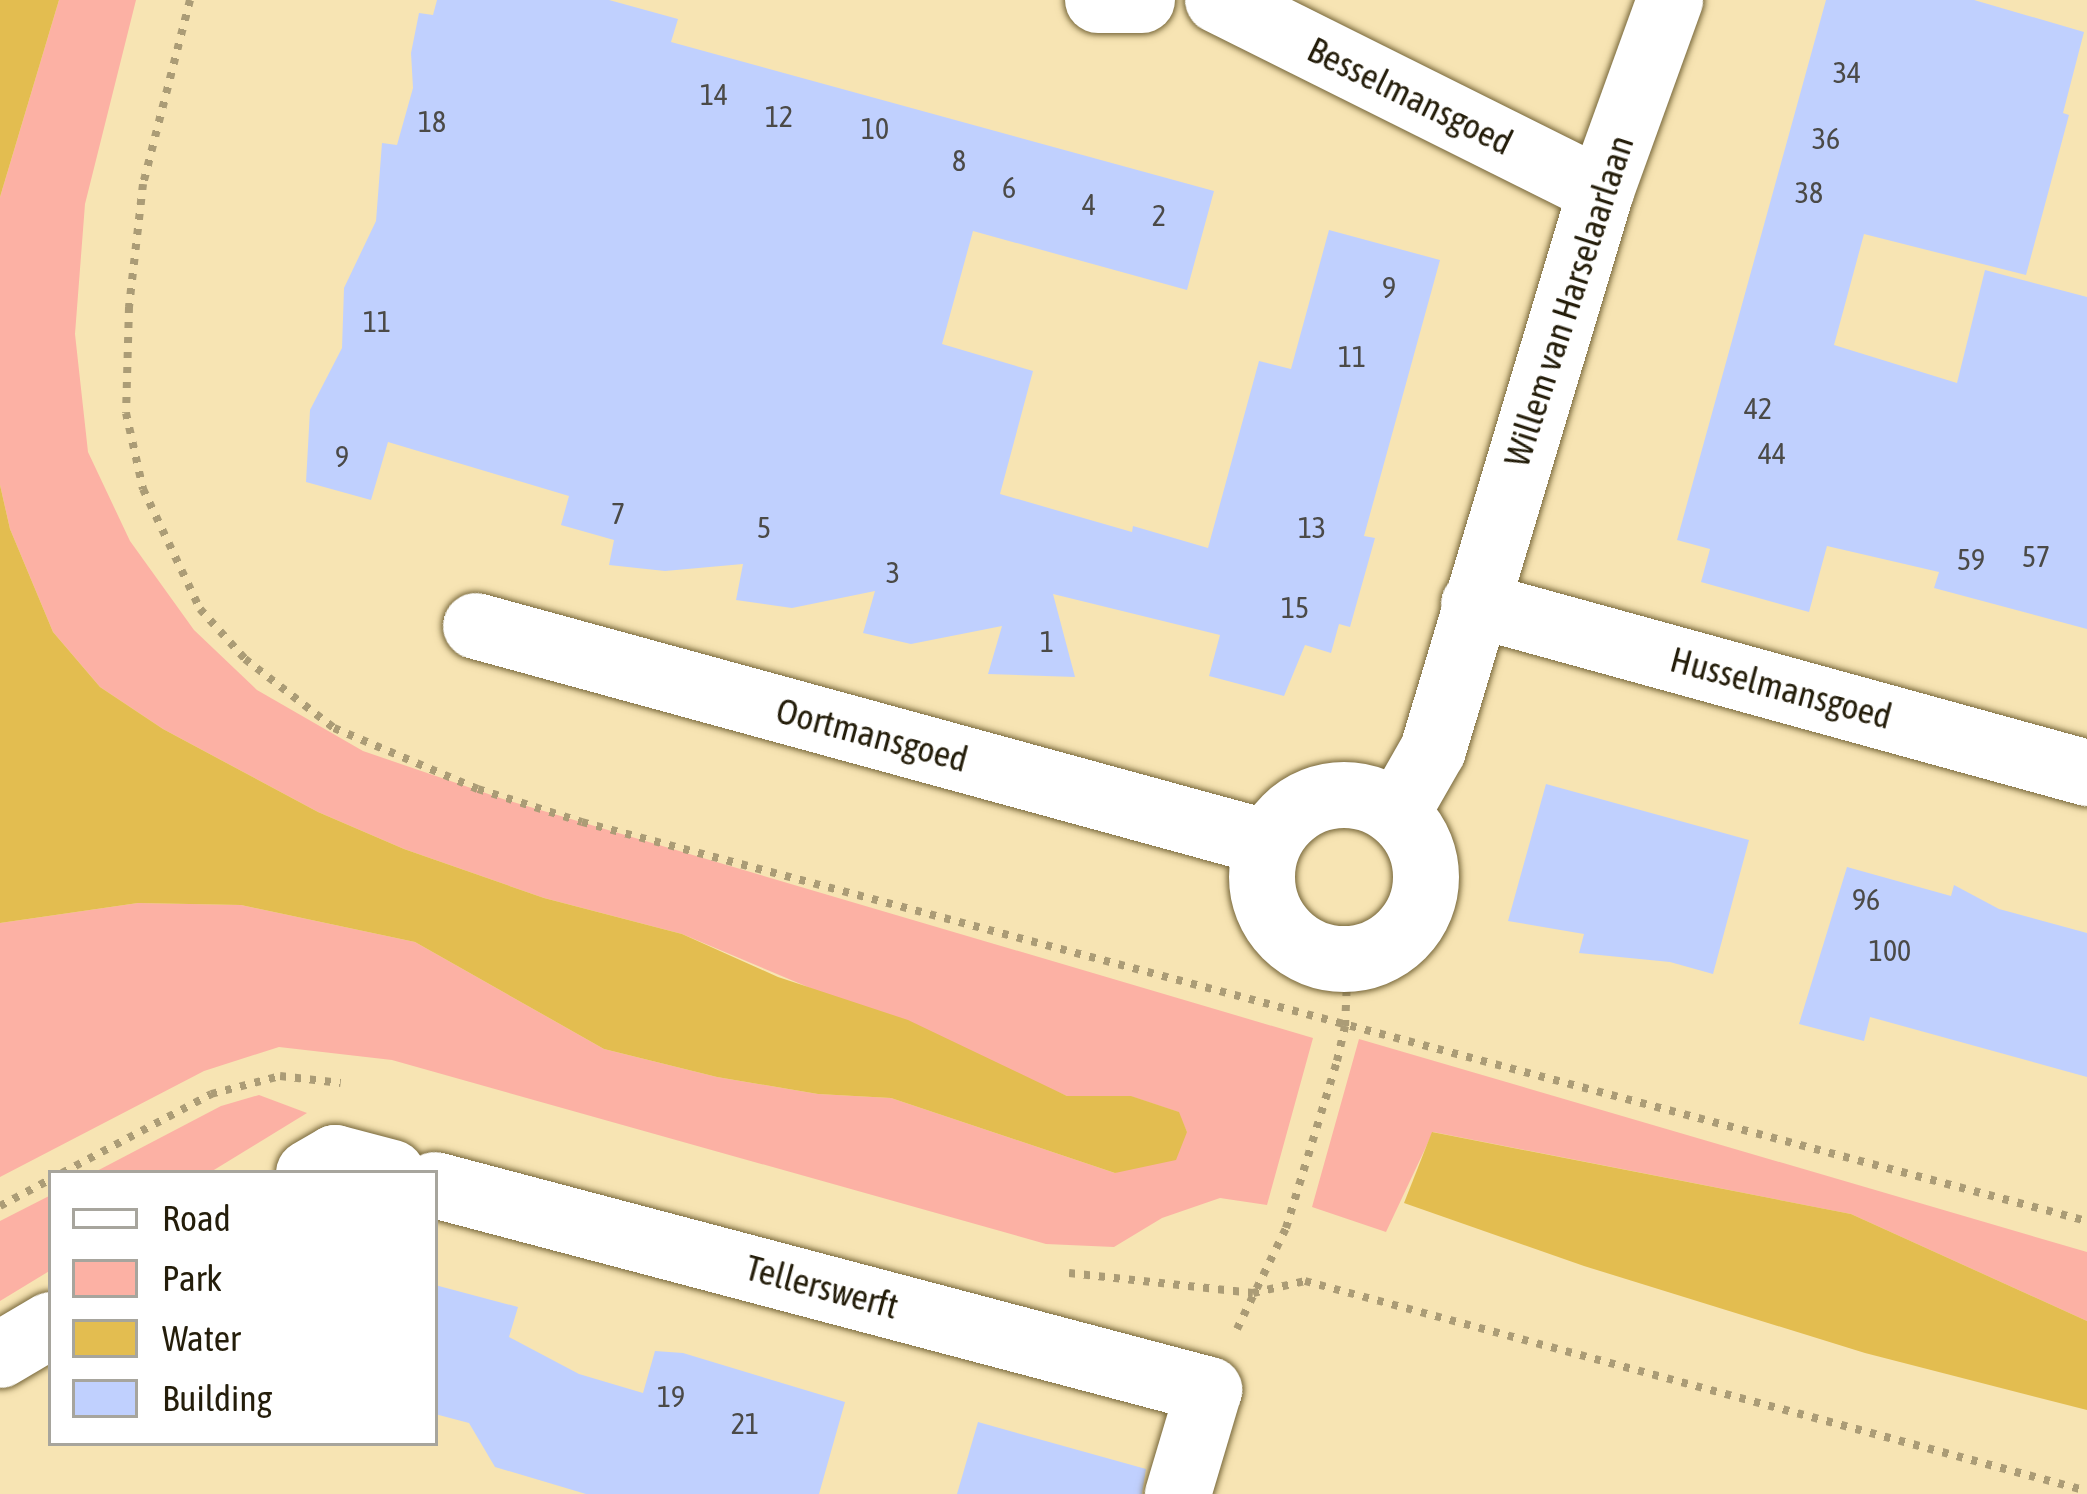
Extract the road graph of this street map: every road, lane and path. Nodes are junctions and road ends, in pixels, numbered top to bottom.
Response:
1 (1097, 0) edge
2 (1142, 0) edge
3 (1218, 0) edge
4 (1670, 0) edge
5 (1601, 191) junction
6 (1474, 604) junction
7 (476, 626) dead end
8 (2087, 773) edge
9 (1397, 813) junction
10 (1268, 843) junction
11 (1348, 960) junction
12 (314, 1170) edge
13 (381, 1170) edge
14 (48, 1181) edge
15 (438, 1185) edge
16 (0, 1206) edge
17 (1253, 1293) junction
18 (48, 1327) edge
19 (0, 1355) edge
20 (1208, 1390) junction
21 (2087, 1491) edge
22 (1178, 1494) edge

1 - 2 street
3 - 5 street, Besselmansgoed
4 - 5 street, Willem van Harselaarlaan
5 - 6 street, Willem van Harselaarlaan
6 - 8 street, Husselmansgoed
6 - 9 street
7 - 10 street, Oortmansgoed
9 - 10 street
9 - 11 street
10 - 11 street
11 - 17 path
12 - 13 street
14 - 16 path
15 - 20 street, Tellerswerft
17 - 20 path
17 - 21 path
18 - 19 street
20 - 22 street

